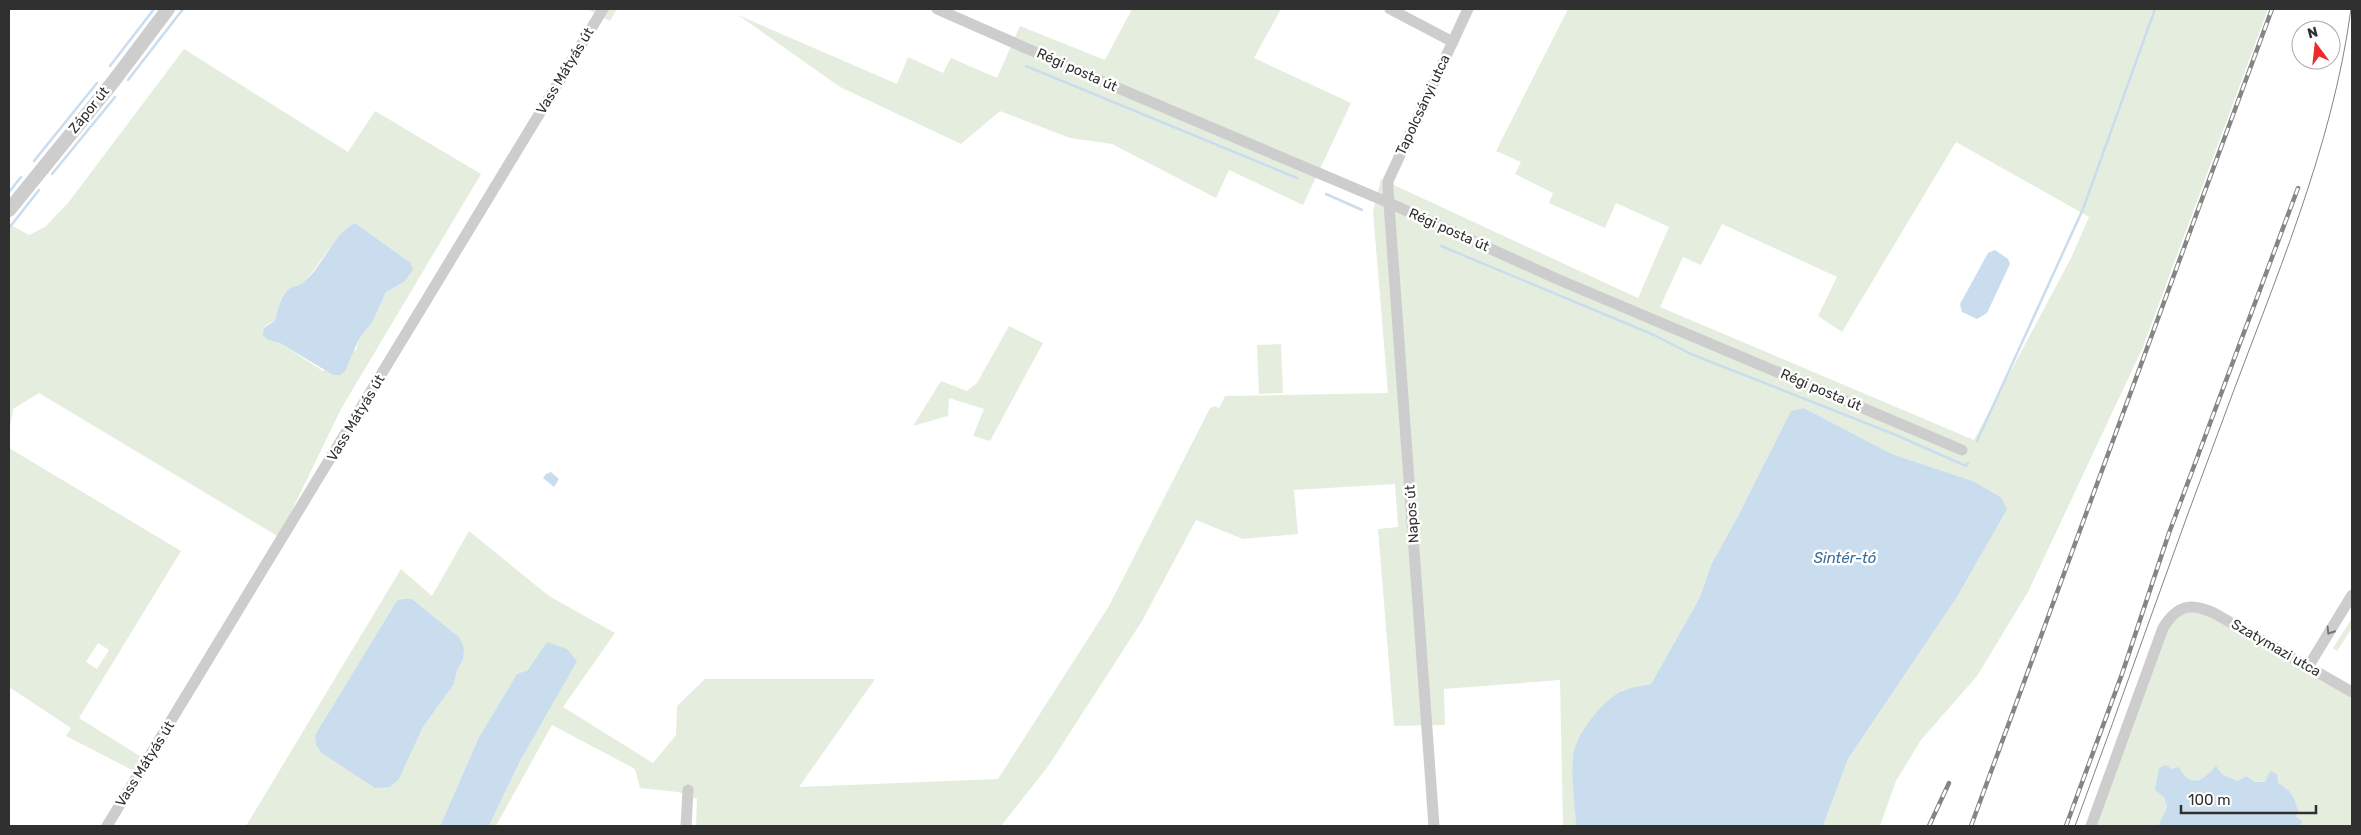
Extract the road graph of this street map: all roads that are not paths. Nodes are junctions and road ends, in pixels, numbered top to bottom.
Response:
1 (168, 9) edge
2 (603, 9) edge
3 (937, 9) edge
4 (1390, 9) edge
5 (1468, 9) edge
6 (1453, 42) junction
7 (1387, 202) junction
8 (9, 210) edge
9 (1962, 450) dead end
10 (2352, 595) edge
11 (2308, 667) junction
12 (2352, 692) edge
13 (688, 790) dead end
14 (107, 826) edge
15 (686, 826) edge
16 (1434, 826) edge
17 (2091, 826) edge

1 - 8 street, Zápor út
2 - 14 street, Vass Mátyás út
3 - 7 street, Régi posta út
4 - 6 street
5 - 6 street, Tapolcsányi utca
6 - 7 street, Tapolcsányi utca
7 - 9 street, Régi posta út
7 - 16 street, Napos út
10 -> 11 street
11 - 12 street, Szatymazi utca
11 - 17 street, Szatymazi utca
13 - 15 street

